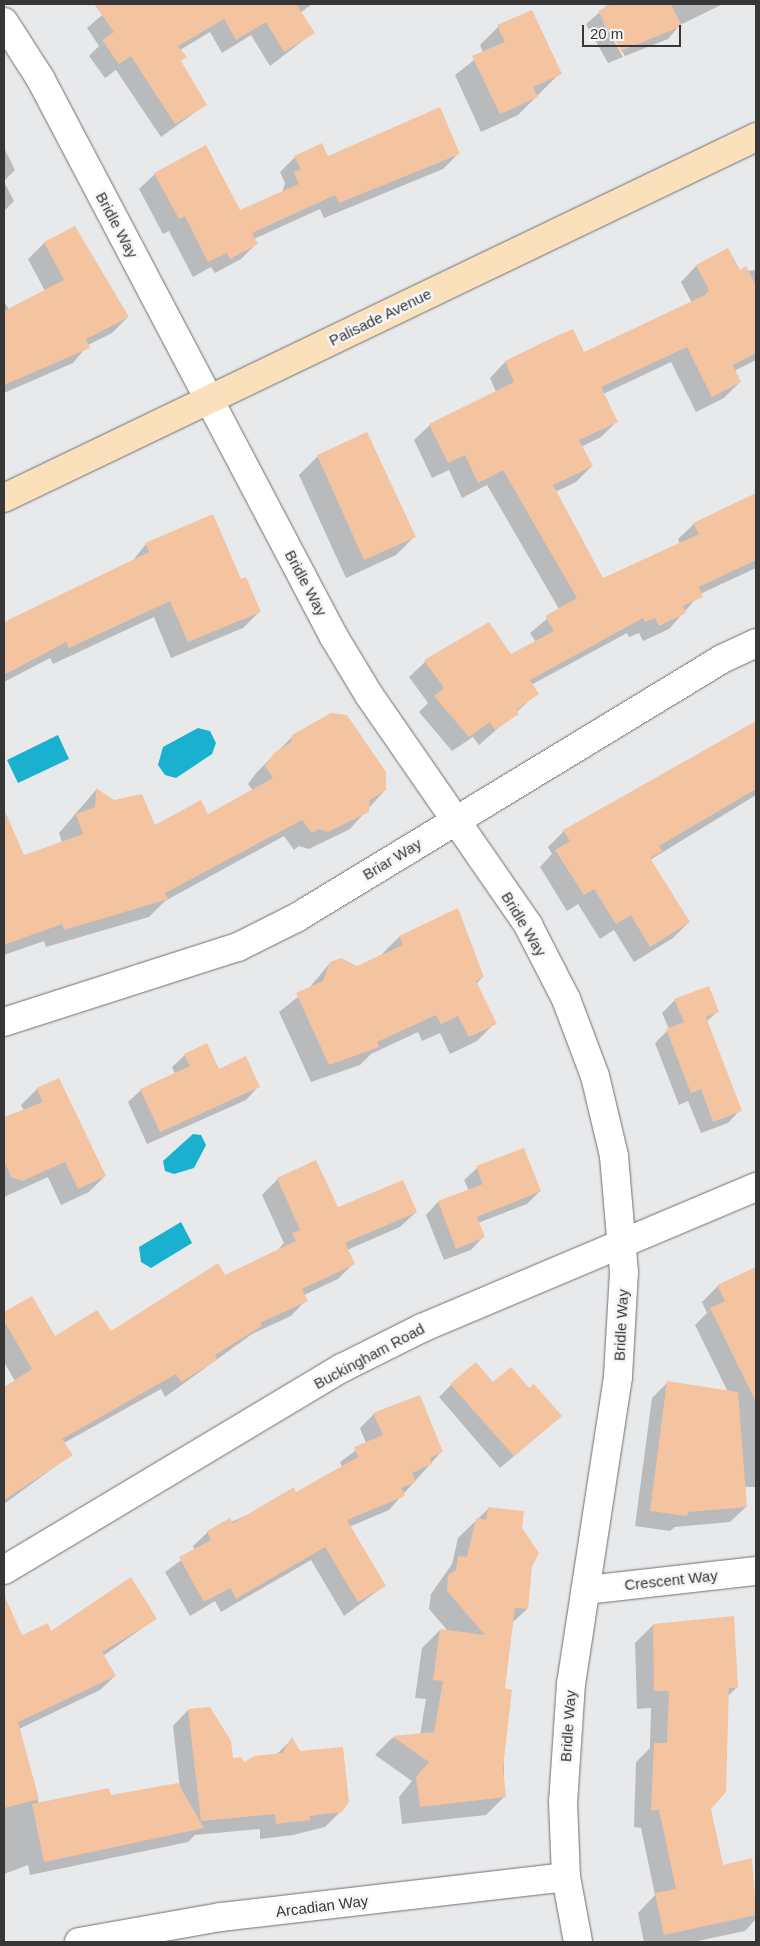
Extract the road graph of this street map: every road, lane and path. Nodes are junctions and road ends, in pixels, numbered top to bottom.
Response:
1 (4, 22) edge
2 (756, 137) edge
3 (208, 398) junction
4 (4, 498) edge
5 (756, 643) edge
6 (456, 821) junction
7 (4, 1022) edge
8 (756, 1187) edge
9 (623, 1243) junction
10 (4, 1570) edge
11 (756, 1571) edge
12 (586, 1590) junction
13 (566, 1877) junction
14 (79, 1942) edge
15 (578, 1942) edge

1 - 3 street, Bridle Way
2 - 3 main road, Palisade Avenue
3 - 4 main road, Palisade Avenue
3 - 6 street, Bridle Way
5 - 6 street, Briar Way
6 - 7 street, Briar Way
6 - 9 street, Bridle Way
8 - 9 street, Buckingham Road
9 - 10 street, Buckingham Road
9 - 12 street, Bridle Way
11 - 12 street, Crescent Way
12 - 13 street, Bridle Way
13 - 14 street, Arcadian Way
13 - 15 street, Bridle Way

